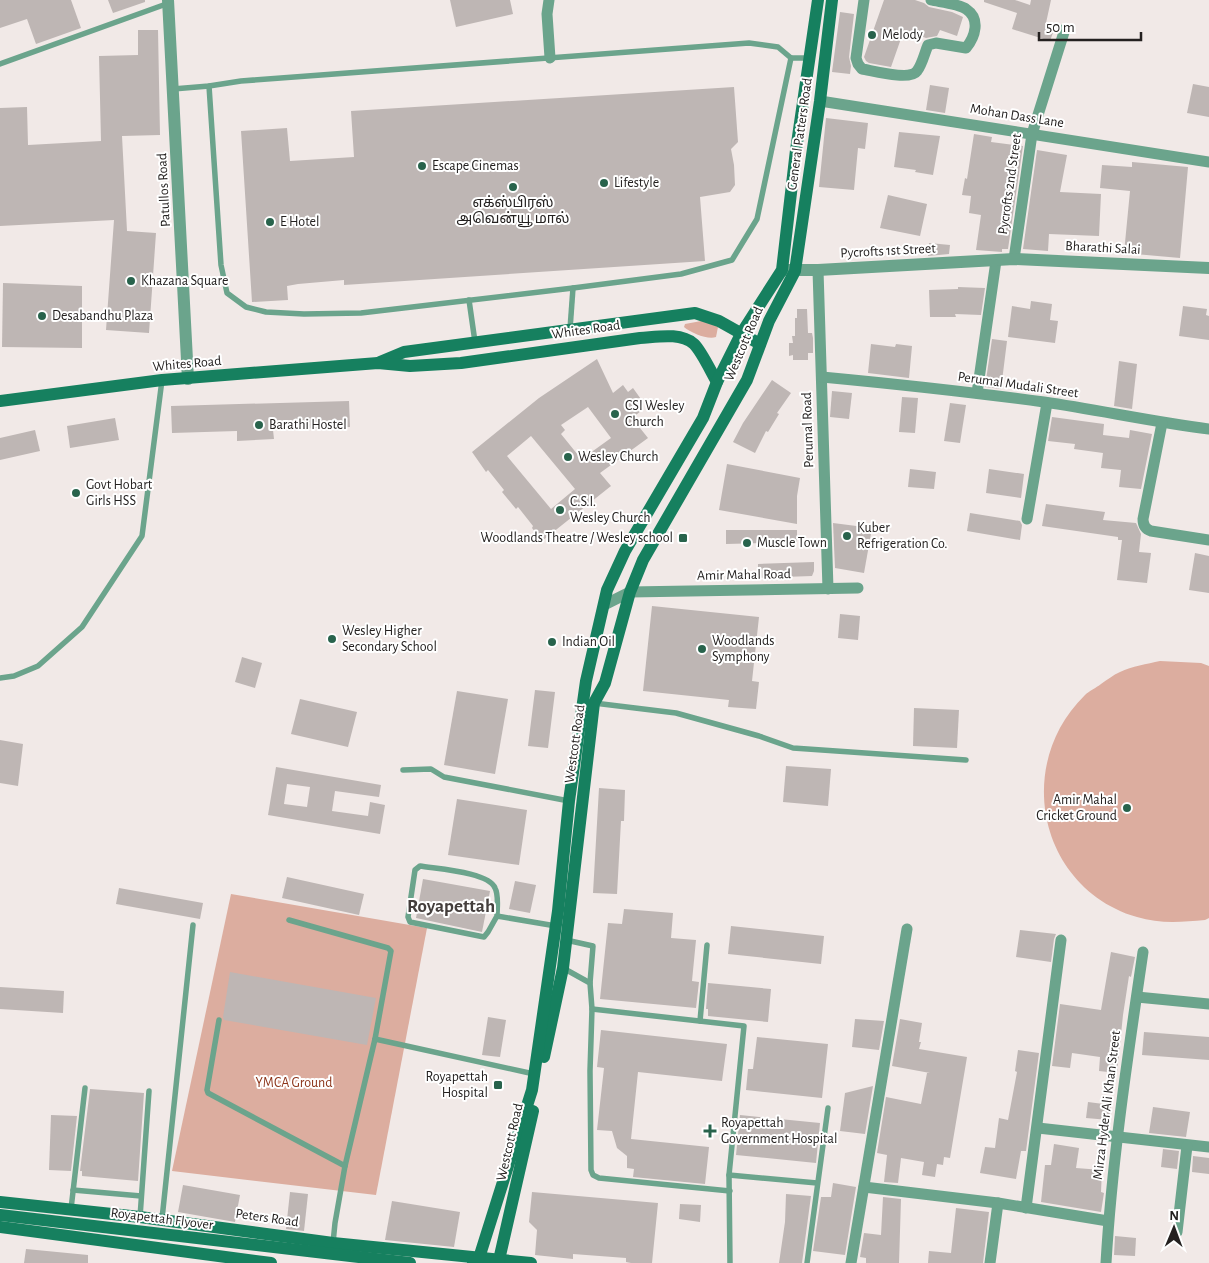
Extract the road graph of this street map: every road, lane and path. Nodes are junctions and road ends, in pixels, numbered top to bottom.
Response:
1 (549, 0) edge
2 (818, 0) edge
3 (832, 0) edge
4 (864, 0) edge
5 (931, 0) edge
6 (168, 2) edge
7 (1065, 28) dead end
8 (550, 58) junction
9 (791, 58) junction
10 (810, 58) junction
11 (0, 64) edge
12 (210, 86) junction
13 (173, 89) junction
14 (820, 100) junction
15 (1032, 134) junction
16 (1209, 162) edge
17 (1014, 259) junction
18 (996, 261) junction
19 (1209, 268) edge
20 (782, 270) junction
21 (818, 270) junction
22 (795, 271) junction
23 (572, 288) junction
24 (469, 300) junction
25 (570, 329) junction
26 (741, 334) junction
27 (475, 342) junction
28 (760, 344) junction
29 (378, 363) junction
30 (822, 377) junction
31 (188, 378) junction
32 (162, 380) junction
33 (717, 382) junction
34 (977, 393) junction
35 (0, 401) edge
36 (1047, 403) junction
37 (1162, 423) junction
38 (1209, 429) edge
39 (1027, 519) dead end
40 (1209, 540) edge
41 (858, 588) dead end
42 (828, 589) junction
43 (630, 592) junction
44 (604, 605) junction
45 (0, 678) edge
46 (594, 703) junction
47 (966, 760) dead end
48 (403, 770) dead end
49 (569, 801) junction
50 (497, 916) junction
51 (289, 920) dead end
52 (194, 925) dead end
53 (556, 926) junction
54 (907, 929) dead end
55 (566, 940) junction
56 (1061, 940) dead end
57 (707, 945) dead end
58 (1143, 952) dead end
59 (563, 968) junction
60 (590, 983) junction
61 (1137, 997) junction
62 (1209, 1004) edge
63 (592, 1009) junction
64 (219, 1020) dead end
65 (700, 1021) junction
66 (375, 1039) junction
67 (534, 1074) junction
68 (85, 1088) dead end
69 (148, 1091) dead end
70 (828, 1108) dead end
71 (1038, 1128) junction
72 (1118, 1138) junction
73 (1186, 1146) junction
74 (1209, 1147) edge
75 (345, 1166) junction
76 (729, 1175) junction
77 (817, 1183) junction
78 (864, 1187) junction
79 (73, 1190) junction
80 (730, 1191) junction
81 (141, 1196) junction
82 (0, 1202) edge
83 (998, 1203) junction
84 (1026, 1208) junction
85 (71, 1209) junction
86 (0, 1215) edge
87 (140, 1216) junction
88 (162, 1220) junction
89 (1108, 1221) junction
90 (0, 1228) edge
91 (1177, 1232) dead end
92 (333, 1243) junction
93 (476, 1261) edge
94 (497, 1261) edge
95 (271, 1263) edge
96 (410, 1263) edge
97 (531, 1263) edge
98 (730, 1263) edge
99 (807, 1263) edge
100 (851, 1263) edge
101 (990, 1263) edge
102 (1106, 1263) edge

1 - 8 street
2 - 10 main road, General Patters Road
3 - 14 main road, General Patters Road
4 - 5 street
6 - 11 lane
6 - 13 street, Patullos Road
7 - 15 street, Pycrofts 2nd Street
8 - 9 lane
8 - 12 lane
9 - 10 lane
9 - 23 lane
10 - 20 main road, General Patters Road
12 - 13 lane
12 - 24 lane
13 - 31 street, Patullos Road
14 - 15 street, Mohan Dass Lane
14 - 22 main road, General Patters Road
15 - 16 street, Mohan Dass Lane
15 - 17 street, Pycrofts 2nd Street
17 - 18 street, Bharathi Salai
17 - 19 street, Bharathi Salai
18 - 21 street, Pycrofts 1st Street
18 - 34 street
20 - 22 street, Pycrofts 1st Street
20 - 26 main road, Westcott Road
21 - 22 street, Pycrofts 1st Street
21 - 30 street, Perumal Road
22 - 28 main road, Westcott Road
23 - 24 lane
23 - 25 lane
24 - 27 lane
25 - 26 main road, Whites Road
25 - 27 main road, Whites Road
26 - 28 main road
26 - 33 main road, Westcott Road
27 - 29 main road, Whites Road
28 - 43 main road, Westcott Road
29 - 31 main road, Whites Road
29 - 33 main road, Whites Road
30 - 34 street, Perumal Mudali Street
30 - 42 street, Perumal Road
31 - 32 main road, Whites Road
32 - 35 main road, Whites Road
32 - 45 lane
33 - 44 main road, Westcott Road
34 - 36 street, Perumal Mudali Street
36 - 37 street, Perumal Mudali Street
36 - 39 street
37 - 38 street, Perumal Mudali Street
37 - 40 street
41 - 42 street, Amir Mahal Road
42 - 43 street, Amir Mahal Road
43 - 44 street
43 - 46 main road, Westcott Road
44 - 49 main road, Westcott Road
46 - 47 lane
46 - 55 main road, Westcott Road
48 - 49 lane
49 - 53 main road, Westcott Road
50 - 50 lane
50 - 53 lane
51 - 66 lane
52 - 88 lane
53 - 67 main road, Westcott Road
54 - 78 street
55 - 59 main road, Westcott Road
55 - 60 lane
56 - 71 street
57 - 65 lane
58 - 61 street, Mirza Hyder Ali Khan Street
59 - 60 lane
59 - 94 main road, Westcott Road
60 - 63 lane
61 - 62 street
61 - 72 street, Mirza Hyder Ali Khan Street
63 - 65 lane
63 - 80 lane
64 - 75 lane
65 - 76 lane
66 - 67 lane
66 - 75 lane
67 - 93 main road, Westcott Road
68 - 79 lane
69 - 81 lane
70 - 77 lane
71 - 72 street
71 - 84 street
72 - 73 street
72 - 89 street, Mirza Hyder Ali Khan Street
73 - 74 street
73 - 91 street
75 - 92 lane
76 - 77 lane
76 - 80 lane
77 - 99 lane
78 - 83 street
78 - 100 street
79 - 81 lane
79 - 85 lane
80 - 98 lane
81 - 87 lane
82 - 85 main road, Peters Road
83 - 84 street
83 - 101 street
84 - 89 street
85 - 87 main road, Peters Road
86 - 96 main road, Royapettah Flyover
87 - 88 main road, Peters Road
88 - 92 main road, Peters Road
89 - 102 street, Mirza Hyder Ali Khan Street
90 - 95 main road
92 - 93 main road, Peters Road
93 - 94 main road, Peters Road
94 - 97 main road, Peters Road

